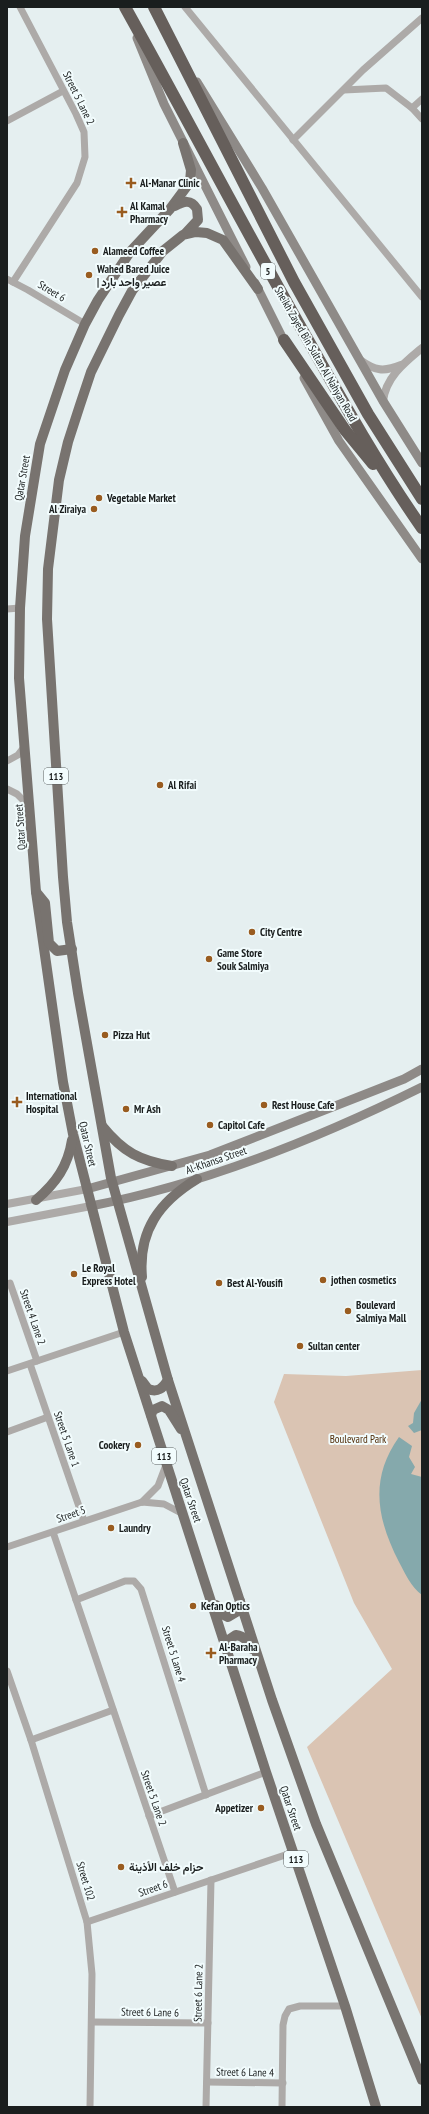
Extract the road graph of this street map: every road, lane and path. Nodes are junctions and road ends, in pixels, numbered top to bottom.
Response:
1 (20, 7) edge
2 (124, 7) edge
3 (154, 7) edge
4 (185, 7) edge
5 (422, 18) edge
6 (182, 61) junction
7 (344, 90) junction
8 (64, 91) junction
9 (422, 99) edge
10 (412, 108) junction
11 (422, 119) edge
12 (7, 121) edge
13 (293, 140) junction
14 (183, 143) junction
15 (170, 209) junction
16 (183, 235) junction
17 (10, 281) edge
18 (258, 290) junction
19 (422, 297) edge
20 (85, 324) junction
21 (284, 340) junction
22 (422, 348) edge
23 (360, 360) junction
24 (402, 365) junction
25 (383, 401) junction
26 (422, 463) edge
27 (390, 482) junction
28 (422, 499) edge
29 (422, 528) edge
30 (422, 559) edge
31 (20, 608) junction
32 (7, 609) edge
33 (26, 744) junction
34 (7, 761) edge
35 (7, 789) edge
36 (31, 809) junction
37 (36, 892) junction
38 (72, 949) junction
39 (422, 1070) edge
40 (422, 1087) edge
41 (101, 1125) junction
42 (73, 1134) junction
43 (172, 1166) junction
44 (197, 1179) junction
45 (112, 1183) junction
46 (87, 1189) junction
47 (36, 1200) junction
48 (117, 1201) junction
49 (7, 1204) edge
50 (91, 1206) junction
51 (7, 1222) edge
52 (7, 1284) edge
53 (144, 1295) junction
54 (124, 1332) junction
55 (33, 1362) junction
56 (136, 1368) junction
57 (7, 1371) edge
58 (168, 1380) junction
59 (151, 1415) junction
60 (48, 1417) junction
61 (7, 1432) edge
62 (189, 1440) junction
63 (166, 1465) junction
64 (142, 1502) junction
65 (183, 1514) junction
66 (84, 1521) junction
67 (53, 1532) junction
68 (7, 1547) edge
69 (204, 1580) junction
70 (76, 1600) junction
71 (240, 1601) junction
72 (227, 1648) junction
73 (260, 1663) junction
74 (7, 1671) edge
75 (10, 1689) edge
76 (113, 1710) junction
77 (31, 1740) junction
78 (266, 1772) junction
79 (206, 1795) junction
80 (149, 1816) junction
81 (294, 1852) junction
82 (211, 1880) junction
83 (175, 1892) junction
84 (87, 1922) junction
85 (345, 2006) junction
86 (93, 2022) junction
87 (208, 2023) junction
88 (422, 2080) edge
89 (207, 2082) junction
90 (284, 2083) junction
91 (90, 2107) edge
92 (206, 2107) edge
93 (282, 2107) edge
94 (376, 2107) edge

1 - 8 street, Street 5 Lane 2
2 - 14 main road
2 - 27 highway, Sheikh Zayed Bin Sultan Al Nahyan Road / 5
3 - 6 highway, Sheikh Zayed Bin Sultan Al Nahyan Road / 5
4 - 13 street
5 - 7 street
6 - 23 main road
6 - 28 highway, Sheikh Zayed Bin Sultan Al Nahyan Road / 5
7 - 10 street
7 - 13 street
8 - 12 street
8 - 17 street, Street 5 Lane 2
9 - 10 street
10 - 11 street
13 - 19 street
14 - 15 main road, Qatar Street / 113
14 - 18 main road
15 - 16 main road, Qatar Street
15 - 20 main road, Qatar Street / 113
16 - 18 main road
16 - 38 main road, Qatar Street / 113
17 - 20 street, Street 6
18 - 21 main road
20 - 31 main road, Qatar Street / 113
21 - 27 highway
21 - 30 main road
22 - 24 street
23 - 24 street
23 - 25 main road
24 - 25 street
25 - 26 main road
27 - 29 highway, Sheikh Zayed Bin Sultan Al Nahyan Road / 5
31 - 32 street
31 - 33 main road, Qatar Street / 113
33 - 34 street
33 - 36 main road, Qatar Street / 113
35 - 36 street
36 - 37 main road, Qatar Street / 113
37 - 38 main road
37 - 42 main road, Qatar Street / 113
38 - 41 main road, Qatar Street / 113
39 - 43 main road, Al-Khansa Street
40 - 44 main road, Al-Khansa Street
41 - 43 main road
41 - 45 main road, Qatar Street / 113
42 - 46 main road, Qatar Street / 113
42 - 47 main road
43 - 45 main road, Al-Khansa Street
44 - 48 main road, Al-Khansa Street
44 - 53 main road
45 - 46 main road, Al-Khansa Street
45 - 48 main road, Qatar Street / 113
46 - 47 street, Al-Khansa Street
46 - 50 main road, Qatar Street / 113
47 - 49 street, Al-Khansa Street
48 - 50 main road, Al-Khansa Street
48 - 53 main road, Qatar Street / 113
50 - 51 street, Al-Khansa Street
50 - 54 main road, Qatar Street / 113
52 - 55 street, Street 4 Lane 2
53 - 58 main road, Qatar Street / 113
54 - 55 street
54 - 56 main road, Qatar Street / 113
55 - 57 street
55 - 60 street, Street 5 Lane 1
56 - 58 main road
56 - 59 main road, Qatar Street / 113
58 - 62 main road, Qatar Street / 113
59 - 62 main road
59 - 63 main road, Qatar Street / 113
60 - 61 street
60 - 66 street, Street 5 Lane 1
62 - 71 main road, Qatar Street / 113
63 - 64 street, Street 5
63 - 65 main road, Qatar Street / 113
64 - 65 street, Street 5
64 - 66 street, Street 5
65 - 69 main road, Qatar Street / 113
66 - 67 street, Street 5
67 - 68 street, Street 5
67 - 70 street, Street 5 Lane 2
69 - 71 main road
69 - 72 main road, Qatar Street / 113
70 - 76 street, Street 5 Lane 2
70 - 79 street, Street 5 Lane 4
71 - 73 main road, Qatar Street / 113
72 - 73 main road
72 - 78 main road, Qatar Street / 113
73 - 88 main road, Qatar Street / 113
74 - 75 street, Street 102
75 - 77 street, Street 102
76 - 77 street
76 - 80 street, Street 5 Lane 2
77 - 84 street, Street 102
78 - 79 street
78 - 81 main road, Qatar Street / 113
79 - 80 street
80 - 83 street, Street 5 Lane 2
81 - 82 street, Street 6
81 - 85 main road, Qatar Street / 113
82 - 83 street, Street 6
82 - 87 street, Street 6 Lane 2
83 - 84 street, Street 6
84 - 86 street, Street 102
85 - 90 street, Street 6 Lane 4
85 - 94 main road, Qatar Street / 113
86 - 87 street, Street 6 Lane 6
86 - 91 street, Street 102
87 - 89 street, Street 6 Lane 2
89 - 90 street, Street 6 Lane 4
89 - 92 street, Street 6 Lane 2
90 - 93 street, Street 6 Lane 4

